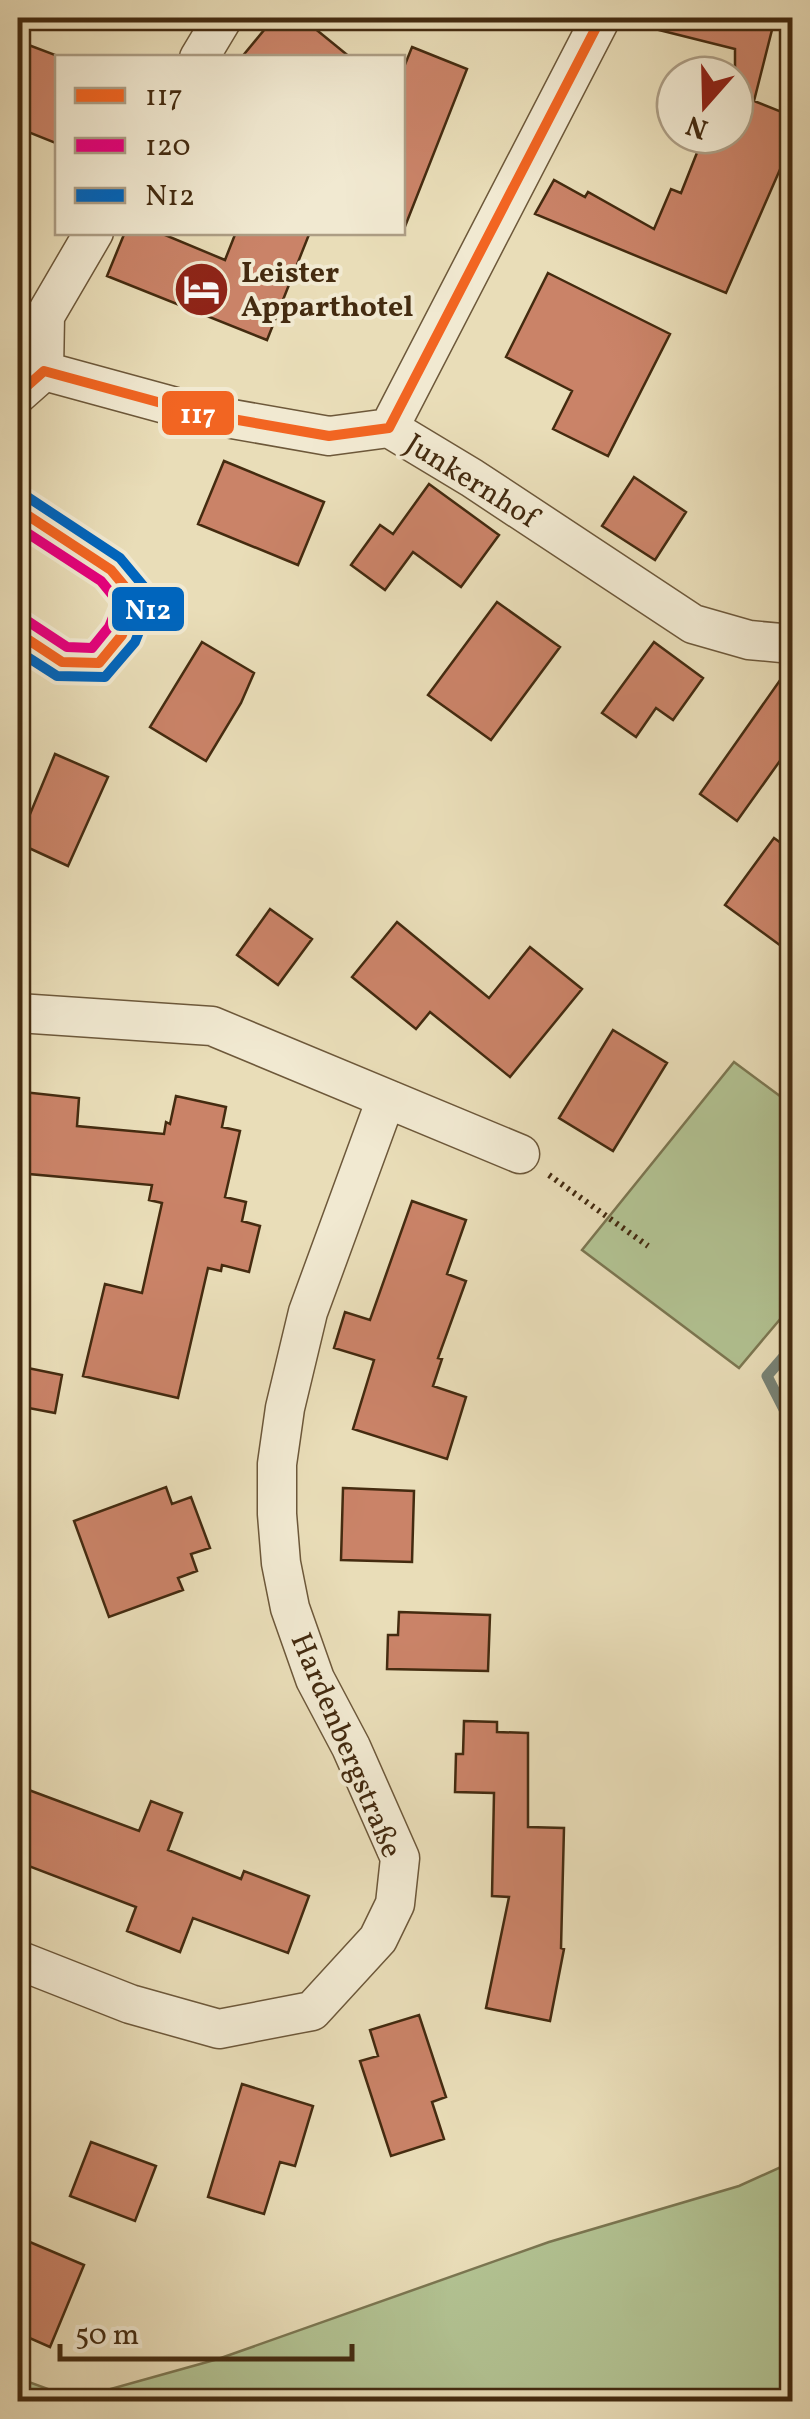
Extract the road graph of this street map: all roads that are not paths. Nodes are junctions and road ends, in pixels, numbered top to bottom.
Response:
1 (224, 18) edge
2 (601, 18) edge
3 (202, 55) edge
4 (92, 235) edge
5 (31, 382) edge
6 (389, 428) junction
7 (18, 510) edge
8 (18, 633) edge
9 (792, 644) edge
10 (18, 1013) edge
11 (386, 1099) junction
12 (520, 1154) road end
13 (18, 1960) edge

1 - 3 street
2 - 6 street
4 - 5 street
5 - 6 street, Junkernhof
6 - 9 street, Junkernhof
7 - 8 street
10 - 11 street
11 - 12 street
11 - 13 street, Hardenbergstraße

